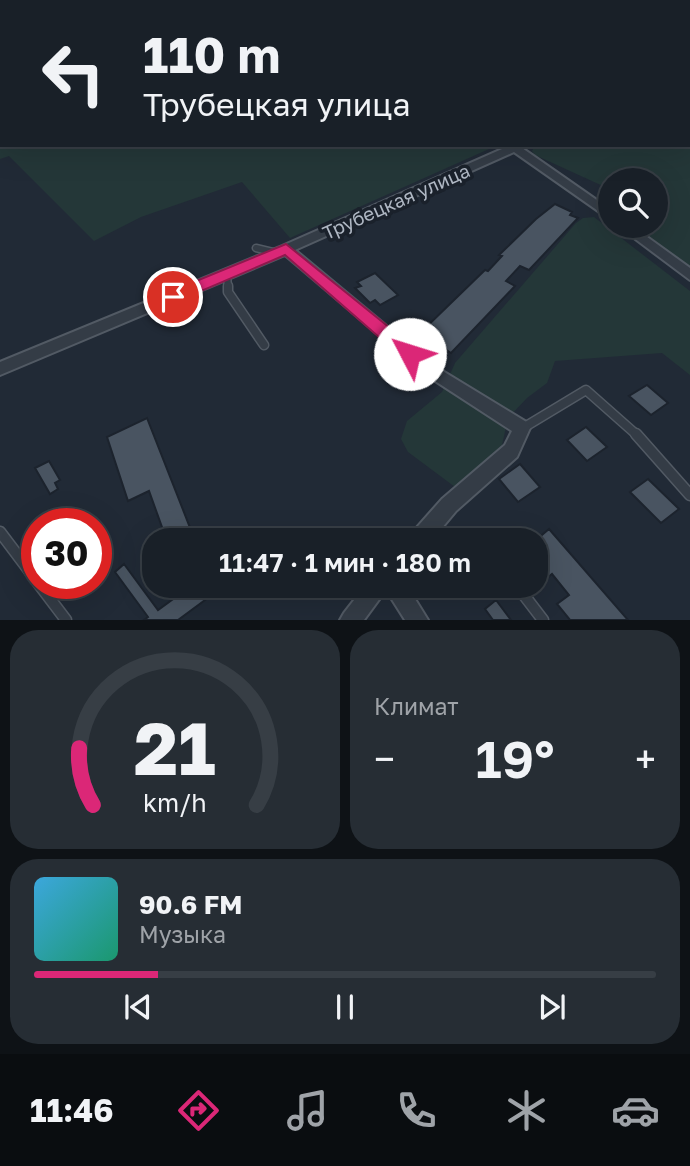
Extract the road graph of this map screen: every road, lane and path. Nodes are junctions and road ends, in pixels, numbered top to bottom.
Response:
1 (518, 147) edge
2 (598, 206) edge
3 (640, 238) edge
4 (256, 248) dead end
5 (282, 251) junction
6 (228, 274) junction
7 (690, 275) edge
8 (264, 345) dead end
9 (0, 369) edge
10 (522, 428) junction
11 (690, 495) edge
12 (429, 528) edge
13 (0, 532) edge
14 (21, 560) edge
15 (369, 598) edge
16 (403, 598) edge
17 (526, 598) edge
18 (50, 599) edge
19 (66, 620) edge
20 (351, 620) edge
21 (417, 620) edge
22 (543, 620) edge

1 - 2 street
1 - 5 street, Трубецкая улица
3 - 7 street
4 - 5 lane
5 - 6 street, Трубецкая улица
5 - 10 street
6 - 8 lane
6 - 9 street, Трубецкая улица
10 - 11 lane
10 - 12 street
13 - 14 lane
15 - 20 street
16 - 21 street
17 - 22 lane
18 - 19 lane

